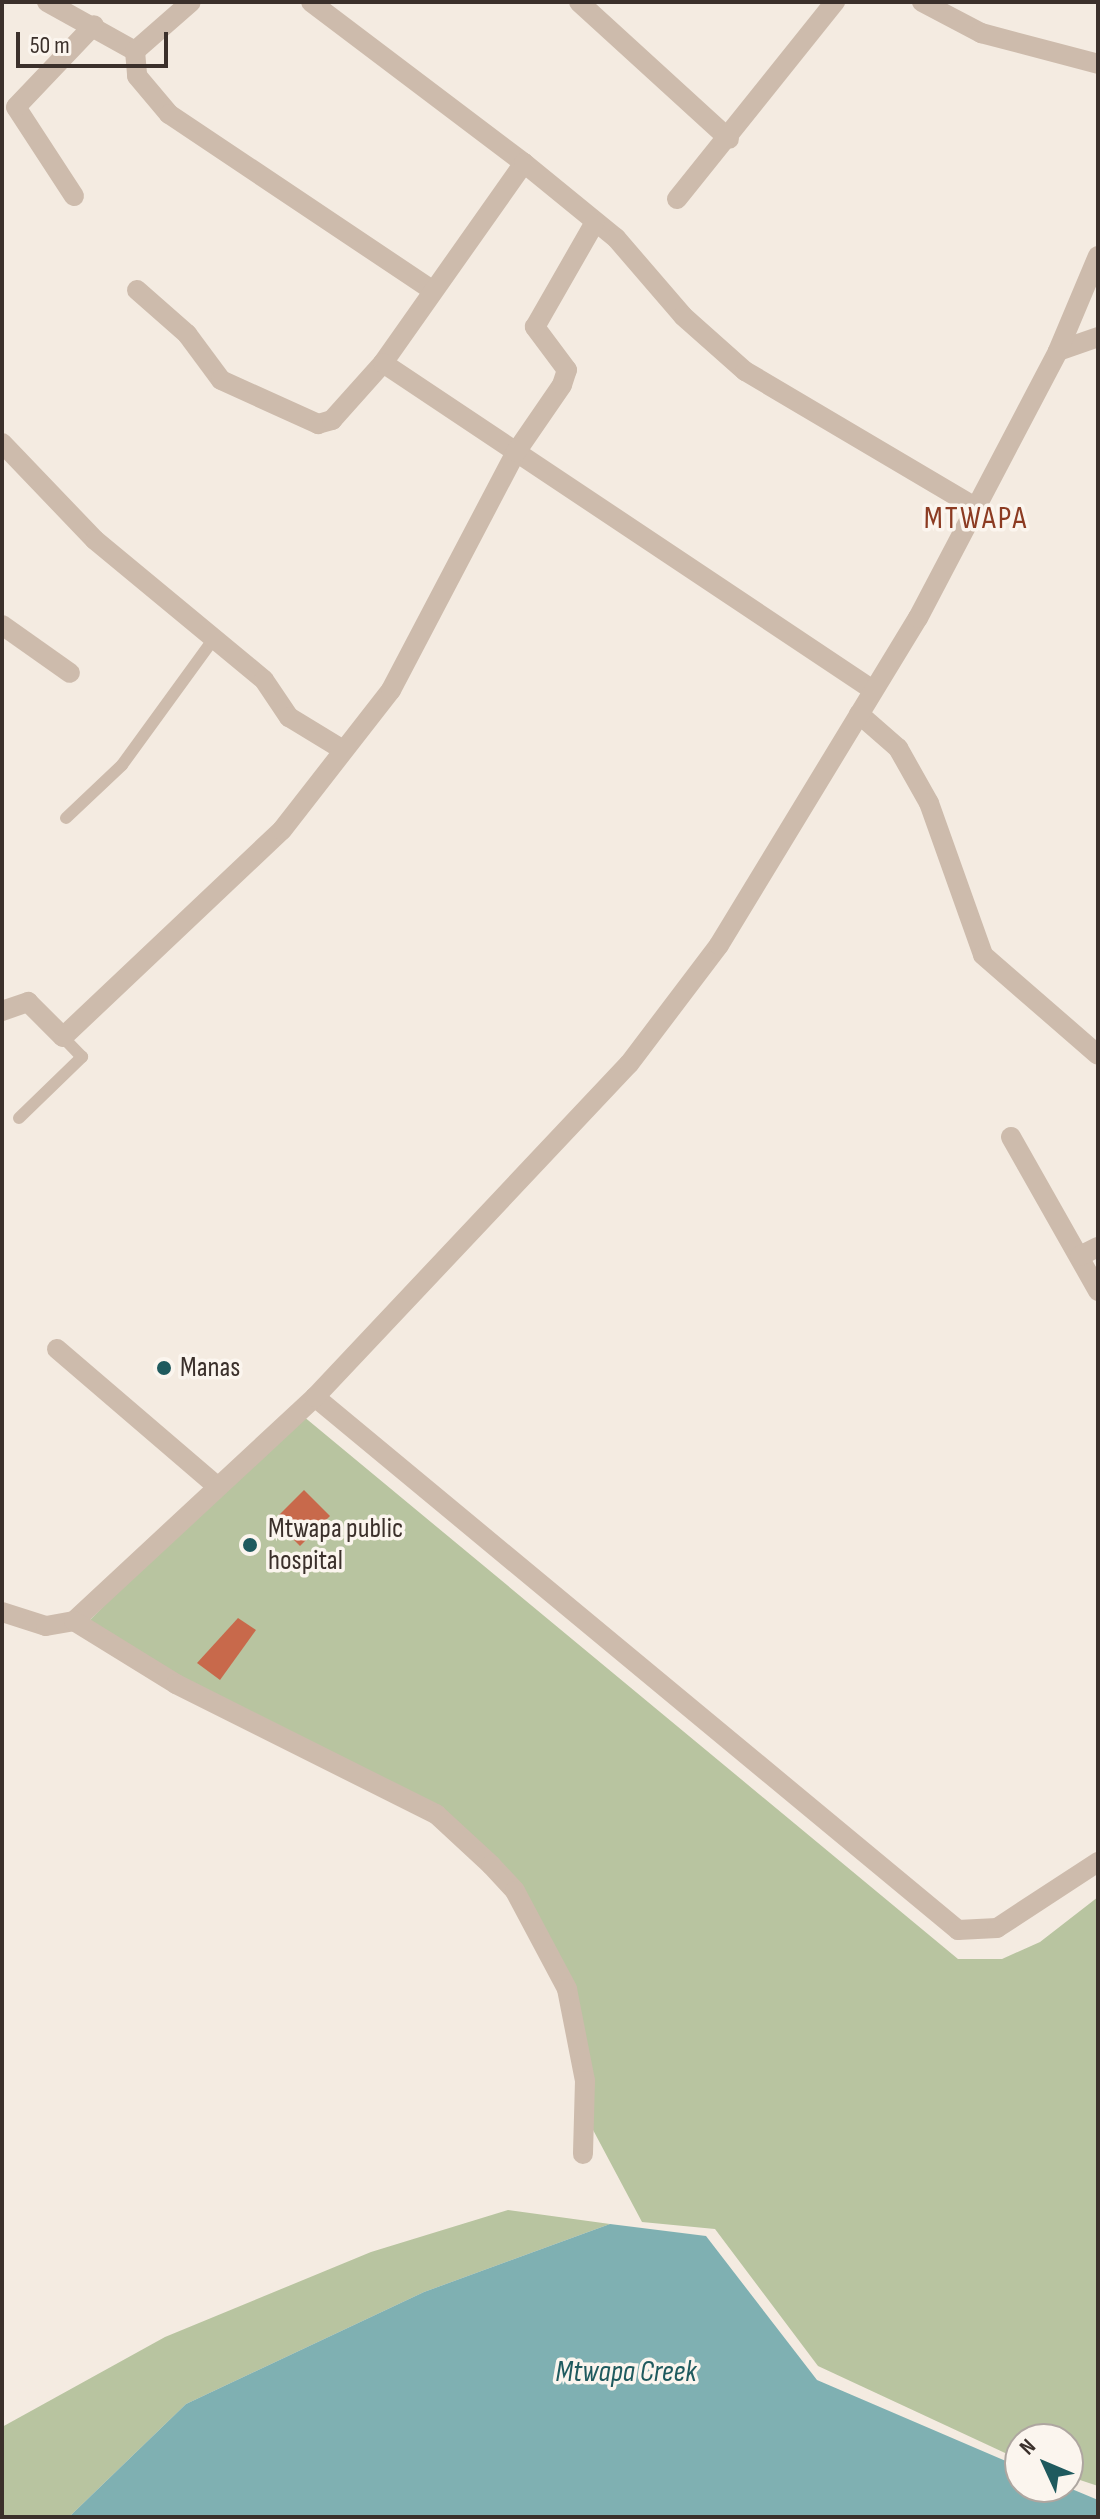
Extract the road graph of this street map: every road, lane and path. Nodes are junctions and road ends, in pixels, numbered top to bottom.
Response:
1 (47, 2) edge
2 (191, 2) edge
3 (311, 2) edge
4 (579, 2) edge
5 (835, 2) edge
6 (922, 2) edge
7 (94, 25) junction
8 (135, 51) junction
9 (1098, 64) edge
10 (729, 139) junction
11 (524, 163) junction
12 (74, 196) dead end
13 (677, 199) dead end
14 (594, 224) junction
15 (1098, 256) edge
16 (137, 290) dead end
17 (432, 290) junction
18 (1098, 337) edge
19 (1058, 351) junction
20 (383, 363) junction
21 (2, 443) edge
22 (516, 452) junction
23 (972, 505) junction
24 (2, 625) edge
25 (212, 641) junction
26 (70, 673) dead end
27 (873, 690) junction
28 (859, 714) junction
29 (343, 750) junction
30 (66, 818) dead end
31 (2, 1011) edge
32 (63, 1037) junction
33 (1098, 1055) edge
34 (19, 1118) dead end
35 (1011, 1137) dead end
36 (1089, 1252) edge
37 (1098, 1291) edge
38 (57, 1349) dead end
39 (315, 1397) junction
40 (217, 1486) junction
41 (2, 1612) edge
42 (74, 1621) junction
43 (1098, 1862) edge
44 (583, 2154) dead end

1 - 7 street
2 - 8 street
3 - 11 street
4 - 10 street
5 - 10 street
6 - 9 street
7 - 8 street
7 - 12 street
8 - 17 street
10 - 13 street
11 - 14 street
11 - 17 street
14 - 22 street
14 - 23 street
15 - 19 street
16 - 20 street
17 - 20 street
18 - 19 street
19 - 23 street
20 - 22 street
21 - 25 street
22 - 27 street
22 - 29 street
23 - 27 street
24 - 26 street
25 - 29 street
25 - 30 lane
27 - 28 street
28 - 33 street
28 - 39 street
29 - 32 street
31 - 32 street
32 - 34 lane
35 - 36 street
36 - 37 street
38 - 40 street
39 - 40 street
39 - 43 street
40 - 42 street
41 - 42 street
42 - 44 street

